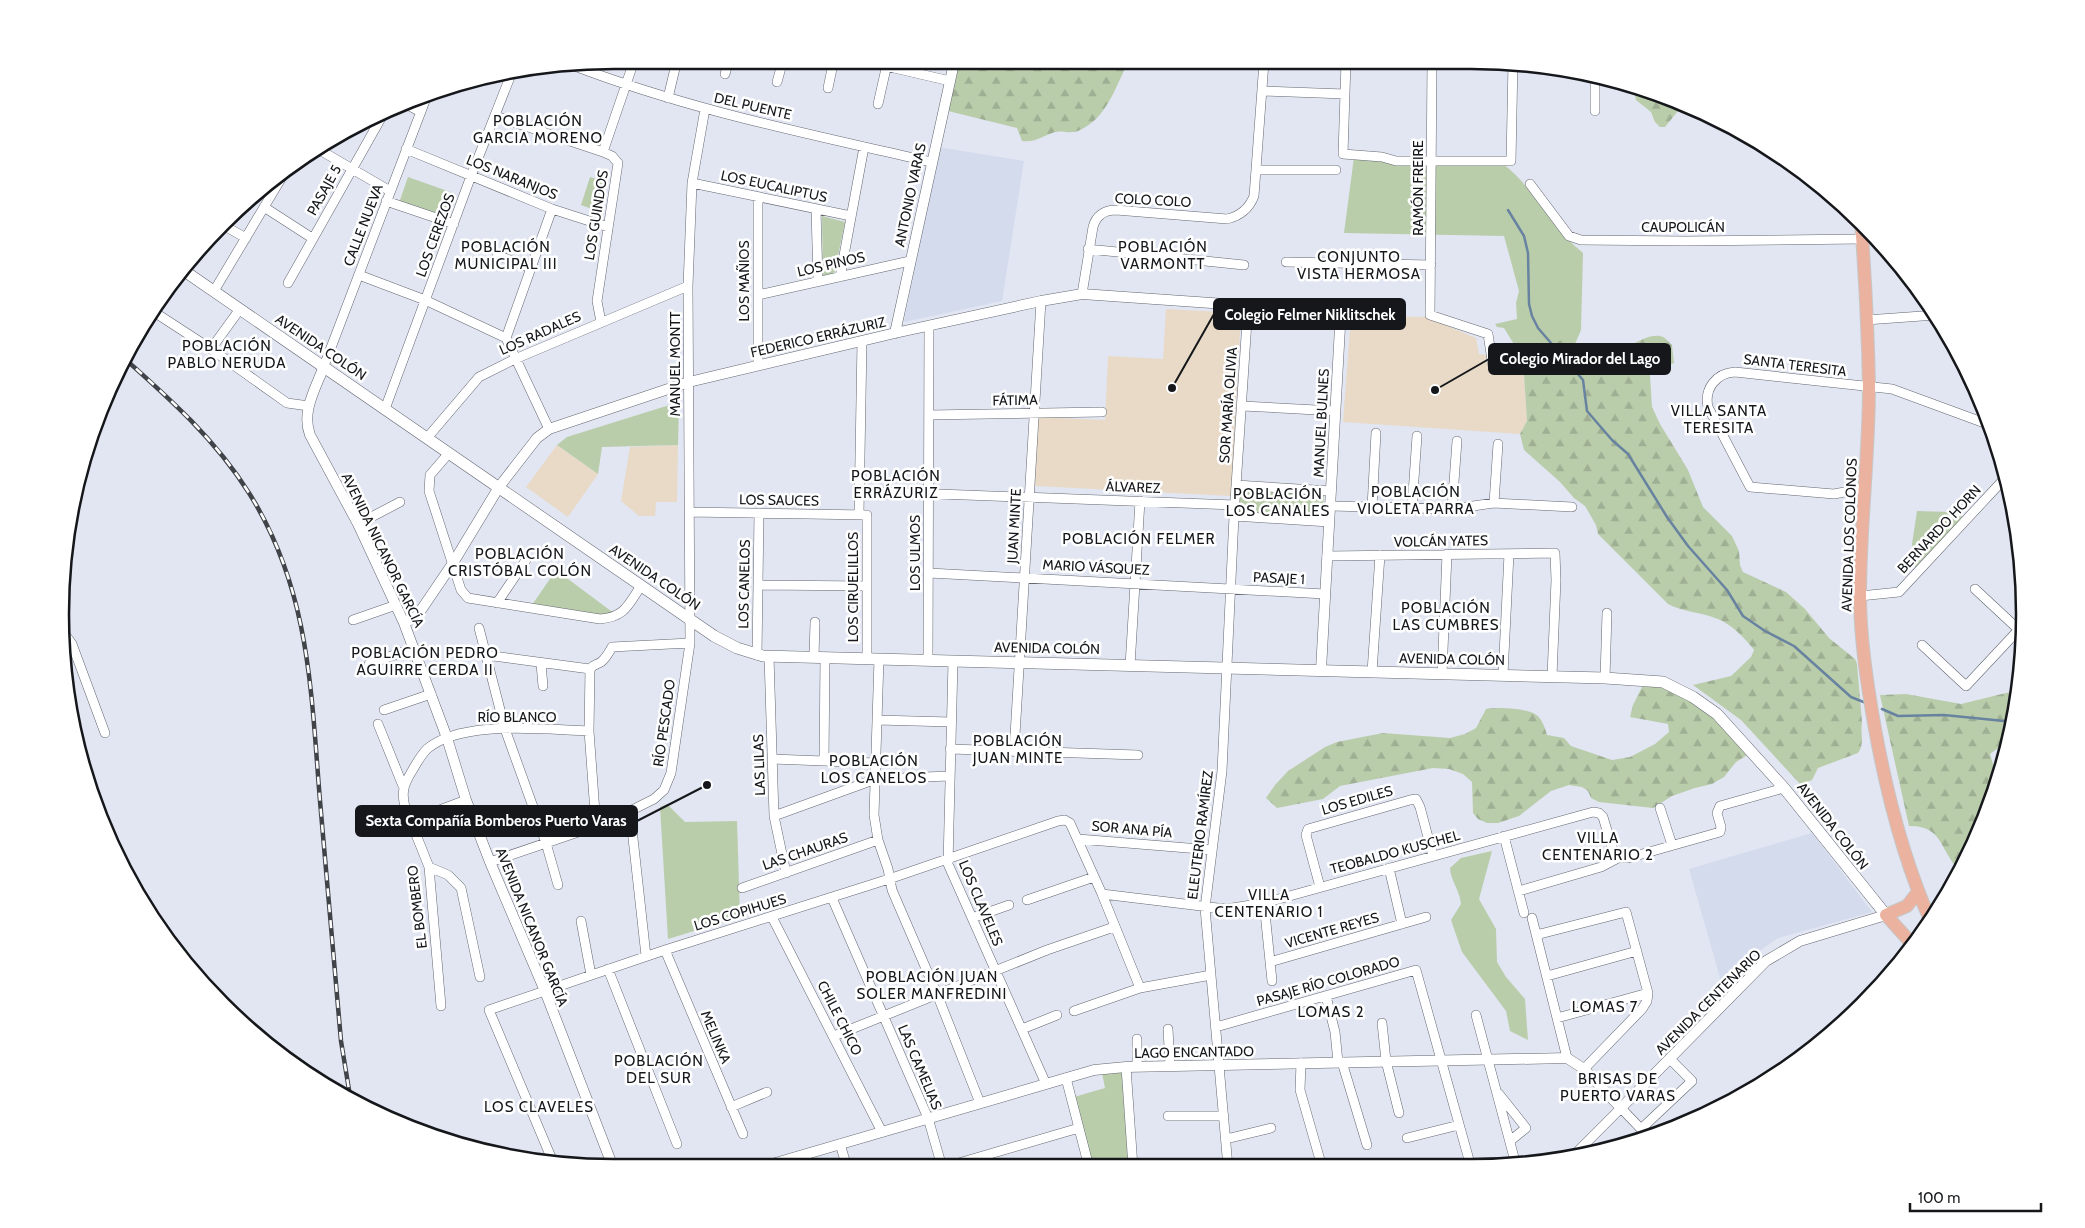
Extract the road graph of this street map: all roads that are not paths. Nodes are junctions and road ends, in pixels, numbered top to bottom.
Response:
1 (631, 69) edge
2 (675, 69) edge
3 (726, 69) edge
4 (781, 69) edge
5 (832, 69) edge
6 (886, 69) edge
7 (903, 69) edge
8 (953, 69) edge
9 (1264, 69) edge
10 (1346, 69) edge
11 (1432, 69) edge
12 (585, 70) edge
13 (1513, 70) edge
14 (725, 74) dead end
15 (509, 79) edge
16 (950, 81) junction
17 (777, 82) dead end
18 (1596, 83) edge
19 (626, 85) junction
20 (828, 88) dead end
21 (1262, 91) junction
22 (1345, 94) junction
23 (668, 98) junction
24 (424, 103) edge
25 (878, 104) dead end
26 (412, 108) edge
27 (705, 109) junction
28 (1595, 111) dead end
29 (420, 112) junction
30 (495, 116) junction
31 (378, 122) edge
32 (864, 146) junction
33 (406, 149) junction
34 (603, 152) junction
35 (324, 153) edge
36 (1431, 159) junction
37 (931, 162) junction
38 (352, 168) junction
39 (1256, 170) junction
40 (1336, 170) dead end
41 (471, 176) junction
42 (692, 183) junction
43 (278, 184) edge
44 (1530, 184) dead end
45 (390, 191) junction
46 (758, 197) junction
47 (386, 201) junction
48 (264, 208) junction
49 (552, 209) junction
50 (816, 209) junction
51 (850, 216) junction
52 (454, 224) junction
53 (608, 227) junction
54 (228, 228) edge
55 (1862, 233) edge
56 (246, 238) junction
57 (312, 238) junction
58 (1862, 239) junction
59 (1088, 249) junction
60 (496, 255) dead end
61 (910, 261) junction
62 (1286, 262) dead end
63 (1244, 265) dead end
64 (1431, 265) junction
65 (531, 268) junction
66 (188, 273) edge
67 (359, 275) junction
68 (840, 277) junction
69 (818, 282) junction
70 (288, 283) dead end
71 (688, 286) junction
72 (214, 291) junction
73 (1082, 294) junction
74 (758, 295) junction
75 (425, 300) junction
76 (1041, 301) junction
77 (1248, 306) junction
78 (240, 309) junction
79 (159, 315) edge
80 (1927, 316) edge
81 (1866, 320) junction
82 (601, 322) junction
83 (929, 326) junction
84 (1340, 326) joint
85 (895, 333) junction
86 (506, 338) junction
87 (862, 341) junction
88 (212, 349) junction
89 (515, 359) junction
90 (758, 365) junction
91 (324, 366) junction
92 (1493, 367) dead end
93 (689, 382) junction
94 (1869, 388) junction
95 (309, 406) junction
96 (1242, 406) junction
97 (385, 409) junction
98 (1335, 411) junction
99 (1102, 412) dead end
100 (1035, 413) junction
101 (929, 415) junction
102 (1981, 422) edge
103 (549, 428) junction
104 (1376, 433) dead end
105 (1417, 436) dead end
106 (427, 438) junction
107 (1457, 441) dead end
108 (1498, 444) dead end
109 (449, 453) junction
110 (2000, 484) edge
111 (1236, 485) junction
112 (499, 487) junction
113 (1865, 488) junction
114 (859, 491) junction
115 (1331, 491) junction
116 (928, 493) junction
117 (1029, 497) junction
118 (1140, 501) junction
119 (400, 502) dead end
120 (1494, 504) junction
121 (1235, 505) junction
122 (1330, 506) junction
123 (1372, 507) junction
124 (1572, 507) dead end
125 (1412, 508) junction
126 (1452, 509) junction
127 (690, 512) junction
128 (759, 513) junction
129 (863, 515) junction
130 (1234, 516) junction
131 (1329, 522) junction
132 (358, 524) junction
133 (1447, 554) junction
134 (1509, 554) junction
135 (1380, 555) junction
136 (1327, 556) junction
137 (526, 560) dead end
138 (453, 563) junction
139 (929, 573) junction
140 (1025, 577) junction
141 (1135, 583) junction
142 (758, 585) junction
143 (640, 586) junction
144 (867, 586) junction
145 (1231, 589) junction
146 (1975, 589) dead end
147 (1325, 594) junction
148 (1860, 596) junction
149 (497, 603) junction
150 (396, 605) junction
151 (1607, 613) dead end
152 (353, 620) dead end
153 (690, 620) junction
154 (404, 622) junction
155 (815, 622) dead end
156 (2016, 623) edge
157 (479, 628) dead end
158 (2015, 633) edge
159 (690, 642) junction
160 (1922, 645) dead end
161 (414, 648) junction
162 (70, 650) edge
163 (486, 655) junction
164 (757, 655) junction
165 (769, 656) junction
166 (820, 658) junction
167 (873, 659) junction
168 (928, 660) junction
169 (953, 661) junction
170 (1020, 663) junction
171 (369, 664) dead end
172 (541, 664) junction
173 (1130, 666) junction
174 (590, 669) junction
175 (1228, 669) junction
176 (1321, 670) junction
177 (1372, 672) junction
178 (1442, 674) junction
179 (1503, 675) junction
180 (1552, 676) junction
181 (1605, 678) junction
182 (543, 686) dead end
183 (431, 694) junction
184 (384, 710) dead end
185 (877, 720) junction
186 (951, 722) junction
187 (378, 724) dead end
188 (505, 729) junction
189 (589, 731) junction
190 (105, 732) dead end
191 (447, 738) junction
192 (950, 749) junction
193 (1014, 752) junction
194 (1138, 755) dead end
195 (772, 759) junction
196 (824, 760) junction
197 (876, 763) junction
198 (949, 776) junction
199 (876, 779) junction
200 (403, 786) junction
201 (1784, 788) junction
202 (466, 800) junction
203 (1660, 808) dead end
204 (437, 811) dead end
205 (630, 811) junction
206 (774, 816) junction
207 (596, 826) junction
208 (1504, 836) junction
209 (1078, 839) junction
210 (878, 840) junction
211 (546, 843) junction
212 (1672, 845) junction
213 (1212, 850) junction
214 (1433, 856) junction
215 (1618, 858) junction
216 (947, 859) junction
217 (490, 862) junction
218 (429, 867) junction
219 (1389, 868) junction
220 (786, 872) junction
221 (1094, 877) junction
222 (889, 879) junction
223 (558, 885) dead end
224 (1320, 887) junction
225 (742, 888) dead end
226 (1519, 891) junction
227 (1918, 892) junction
228 (1102, 894) junction
229 (832, 898) junction
230 (1027, 900) dead end
231 (1264, 903) junction
232 (1009, 905) dead end
233 (1204, 908) junction
234 (1927, 912) edge
235 (1886, 916) junction
236 (772, 917) junction
237 (1426, 917) dead end
238 (972, 918) junction
239 (580, 921) dead end
240 (1402, 924) junction
241 (1114, 927) junction
242 (1536, 935) junction
243 (1908, 940) edge
244 (665, 950) junction
245 (1638, 951) junction
246 (646, 956) junction
247 (1270, 962) junction
248 (608, 969) junction
249 (995, 971) junction
250 (592, 975) junction
251 (1211, 976) junction
252 (1547, 976) junction
253 (480, 977) dead end
254 (1272, 981) dead end
255 (1140, 988) junction
256 (545, 991) junction
257 (1648, 993) junction
258 (937, 994) junction
259 (1326, 996) junction
260 (441, 1006) dead end
261 (1074, 1011) dead end
262 (1057, 1015) dead end
263 (1476, 1015) dead end
264 (884, 1016) junction
265 (1557, 1018) junction
266 (1382, 1023) dead end
267 (1216, 1027) junction
268 (1022, 1029) junction
269 (1168, 1029) dead end
270 (834, 1036) junction
271 (1136, 1039) dead end
272 (1567, 1058) junction
273 (1487, 1059) junction
274 (1670, 1059) junction
275 (1441, 1060) junction
276 (1386, 1061) junction
277 (1340, 1062) junction
278 (1301, 1063) junction
279 (1170, 1065) junction
280 (1219, 1065) junction
281 (1131, 1067) junction
282 (1584, 1069) junction
283 (1066, 1078) junction
284 (1046, 1084) junction
285 (1496, 1089) junction
286 (767, 1092) dead end
287 (980, 1103) junction
288 (731, 1107) junction
289 (1621, 1108) junction
290 (1399, 1113) dead end
291 (1168, 1116) dead end
292 (1224, 1116) junction
293 (928, 1118) junction
294 (1459, 1125) junction
295 (1079, 1128) junction
296 (1271, 1128) dead end
297 (882, 1132) junction
298 (743, 1134) dead end
299 (1407, 1138) dead end
300 (1226, 1139) junction
301 (1510, 1141) junction
302 (677, 1144) dead end
303 (840, 1144) junction
304 (1366, 1145) dead end
305 (1581, 1148) edge
306 (550, 1156) edge
307 (1514, 1157) edge
308 (610, 1159) edge
309 (800, 1159) edge
310 (845, 1159) edge
311 (941, 1159) edge
312 (972, 1159) edge
313 (1087, 1159) edge
314 (1133, 1159) edge
315 (1228, 1159) edge
316 (1320, 1159) edge
317 (1469, 1159) edge

1 - 19 street, LOS GUINDOS
2 - 23 street
3 - 14 street
4 - 17 street
5 - 20 street
6 - 25 street
7 - 16 street
8 - 16 street, ANTONIO VARAS
9 - 21 street
10 - 22 street
11 - 36 street, RAMÓN FREIRE
12 - 19 street, DEL PUENTE
13 - 36 street
15 - 30 street, LOS CEREZOS
16 - 37 street, ANTONIO VARAS
18 - 28 street
19 - 23 street, DEL PUENTE
19 - 34 street, LOS GUINDOS
21 - 22 street
21 - 39 street
22 - 36 street
23 - 27 street, DEL PUENTE
24 - 29 street, CALLE NUEVA
26 - 29 street
27 - 32 street, DEL PUENTE
27 - 42 street, MANUEL MONTT
29 - 33 street, CALLE NUEVA
30 - 34 street
30 - 41 street, LOS CEREZOS
31 - 38 street, PASAJE 5
32 - 37 street, DEL PUENTE
32 - 51 street
33 - 41 street, LOS NARANJOS
33 - 45 street, CALLE NUEVA
34 - 53 street, LOS GUINDOS
35 - 38 street
36 - 64 street, RAMÓN FREIRE
37 - 61 street, ANTONIO VARAS
38 - 45 street
38 - 57 street, PASAJE 5
39 - 40 street
39 - 59 street, COLO COLO
41 - 49 street, LOS NARANJOS
41 - 52 street, LOS CEREZOS
42 - 46 street, LOS EUCALIPTUS
42 - 71 street, MANUEL MONTT
43 - 48 street
44 - 58 street, CAUPOLICÁN
45 - 47 street, CALLE NUEVA
46 - 50 street, LOS EUCALIPTUS
46 - 74 street, LOS MAÑIOS
47 - 52 street
47 - 67 street, CALLE NUEVA
48 - 56 street
48 - 57 street
49 - 53 street, LOS NARANJOS
49 - 65 street
50 - 51 street, LOS EUCALIPTUS
50 - 69 street
51 - 68 street
52 - 75 street, LOS CEREZOS
53 - 82 street, LOS GUINDOS
54 - 56 street
55 - 58 main road, AVENIDA LOS COLONOS
56 - 72 street
57 - 70 street, PASAJE 5
58 - 81 main road, AVENIDA LOS COLONOS
59 - 63 street
59 - 73 street, COLO COLO
60 - 65 street
61 - 68 street, LOS PINOS
61 - 85 street, ANTONIO VARAS
62 - 64 street
64 - 92 street, RAMÓN FREIRE
65 - 86 street
66 - 72 main road, AVENIDA COLÓN
67 - 75 street
67 - 91 street, CALLE NUEVA
68 - 69 street, LOS PINOS
69 - 74 street, LOS PINOS
71 - 82 street, LOS RADALES
71 - 93 street, MANUEL MONTT
72 - 78 main road, AVENIDA COLÓN
73 - 76 street, FEDERICO ERRÁZURIZ
73 - 77 street, FEDERICO ERRÁZURIZ
74 - 90 street, LOS MAÑIOS
75 - 86 street
75 - 97 street, LOS CEREZOS
76 - 83 street, FEDERICO ERRÁZURIZ
76 - 100 street, JUAN MINTE
77 - 84 street, FEDERICO ERRÁZURIZ
77 - 96 street, SOR MARÍA OLIVIA
78 - 88 street
78 - 91 main road, AVENIDA COLÓN
79 - 88 street
80 - 81 street
81 - 94 main road, AVENIDA LOS COLONOS
82 - 89 street, LOS RADALES
83 - 85 street, FEDERICO ERRÁZURIZ
83 - 101 street, LOS ULMOS
84 - 98 street, MANUEL BULNES
85 - 87 street, FEDERICO ERRÁZURIZ
86 - 89 street
87 - 90 street, FEDERICO ERRÁZURIZ
87 - 114 street, LOS CIRUELILLOS
88 - 95 street
89 - 103 street
89 - 106 street, LOS RADALES
90 - 93 street, FEDERICO ERRÁZURIZ
91 - 95 street, AVENIDA NICANOR GARCÍA
91 - 97 main road, AVENIDA COLÓN
93 - 103 street, FEDERICO ERRÁZURIZ
93 - 127 street, MANUEL MONTT
94 - 102 street
94 - 113 main road, AVENIDA LOS COLONOS
94 - 113 street, SANTA TERESITA
95 - 132 street, AVENIDA NICANOR GARCÍA
96 - 98 street
96 - 111 street, SOR MARÍA OLIVIA
97 - 106 main road, AVENIDA COLÓN
98 - 115 street, MANUEL BULNES
99 - 100 street, FÁTIMA
100 - 101 street, FÁTIMA
100 - 117 street, JUAN MINTE
101 - 116 street, LOS ULMOS
103 - 112 street, FEDERICO ERRÁZURIZ
104 - 123 street
105 - 125 street
106 - 109 main road, AVENIDA COLÓN
107 - 126 street
108 - 120 street
109 - 112 main road, AVENIDA COLÓN
109 - 138 street
110 - 148 street, BERNARDO HORN
111 - 115 street
111 - 121 street, SOR MARÍA OLIVIA
112 - 138 street, FEDERICO ERRÁZURIZ
112 - 143 main road, AVENIDA COLÓN
113 - 148 main road, AVENIDA LOS COLONOS
114 - 116 street, ÁLVAREZ
114 - 129 street, LOS CIRUELILLOS
115 - 122 street, MANUEL BULNES
116 - 117 street, ÁLVAREZ
116 - 139 street, LOS ULMOS
117 - 118 street, ÁLVAREZ
117 - 140 street, JUAN MINTE
118 - 121 street, ÁLVAREZ
118 - 141 street
119 - 132 street
120 - 124 street
120 - 126 street
121 - 130 street, ELEUTERIO RAMÍREZ
122 - 123 street
122 - 131 street, MANUEL BULNES
123 - 125 street
125 - 126 street
127 - 128 street, LOS SAUCES
127 - 153 street, MANUEL MONTT
128 - 129 street, LOS SAUCES
128 - 142 street, LOS CANELOS
129 - 144 street, LOS CIRUELILLOS
130 - 131 street
130 - 145 street, ELEUTERIO RAMÍREZ
131 - 136 street, MANUEL BULNES
132 - 150 street, AVENIDA NICANOR GARCÍA
133 - 134 street, VOLCÁN YATES
133 - 135 street, VOLCÁN YATES
133 - 178 street
134 - 179 street
134 - 180 street, VOLCÁN YATES
135 - 136 street, VOLCÁN YATES
135 - 177 street
136 - 147 street, MANUEL BULNES
137 - 149 street
138 - 149 street
138 - 154 street, FEDERICO ERRÁZURIZ
139 - 140 street, MARIO VÁSQUEZ
139 - 168 street, LOS ULMOS
140 - 141 street, MARIO VÁSQUEZ
140 - 170 street, JUAN MINTE
141 - 145 street, MARIO VÁSQUEZ
141 - 173 street
142 - 144 street
142 - 164 street, LOS CANELOS
143 - 149 street
143 - 153 main road, AVENIDA COLÓN
144 - 167 street, LOS CIRUELILLOS
145 - 147 street, PASAJE 1
145 - 175 street, ELEUTERIO RAMÍREZ
146 - 156 street
147 - 176 street, MANUEL BULNES
148 - 227 main road, AVENIDA LOS COLONOS
150 - 152 street
150 - 154 street, AVENIDA NICANOR GARCÍA
151 - 181 street
153 - 159 street, RÍO PESCADO
153 - 164 main road, AVENIDA COLÓN
154 - 161 street, AVENIDA NICANOR GARCÍA
155 - 166 street
157 - 163 street
158 - 160 street
159 - 174 street
159 - 205 street, RÍO PESCADO
161 - 171 street
161 - 183 street, AVENIDA NICANOR GARCÍA
162 - 190 street
163 - 172 street
163 - 188 street
164 - 165 main road, AVENIDA COLÓN
165 - 166 main road, AVENIDA COLÓN
165 - 195 street, LAS LILAS
166 - 167 main road, AVENIDA COLÓN
166 - 196 street
167 - 168 main road, AVENIDA COLÓN
167 - 185 street, LOS CIRUELILLOS
168 - 169 main road, AVENIDA COLÓN
169 - 170 main road, AVENIDA COLÓN
169 - 186 street, LOS CLAVELES
170 - 173 main road, AVENIDA COLÓN
170 - 193 street, JUAN MINTE
172 - 174 street
172 - 182 street
173 - 175 main road, AVENIDA COLÓN
174 - 189 street
175 - 176 main road, AVENIDA COLÓN
175 - 213 street, ELEUTERIO RAMÍREZ
176 - 177 main road, AVENIDA COLÓN
177 - 178 main road, AVENIDA COLÓN
178 - 179 main road, AVENIDA COLÓN
179 - 180 main road, AVENIDA COLÓN
180 - 181 main road, AVENIDA COLÓN
181 - 201 main road, AVENIDA COLÓN
183 - 184 street
183 - 191 street, AVENIDA NICANOR GARCÍA
185 - 186 street
185 - 197 street, LOS CIRUELILLOS
186 - 192 street, LOS CLAVELES
187 - 200 street, EL BOMBERO
188 - 189 street, RÍO BLANCO
188 - 191 street, RÍO BLANCO
188 - 211 street
189 - 207 street
191 - 200 street
191 - 202 street, AVENIDA NICANOR GARCÍA
192 - 193 street
192 - 198 street, LOS CLAVELES
193 - 194 street
195 - 196 street
195 - 206 street, LAS LILAS
196 - 197 street
197 - 199 street, LOS CIRUELILLOS
198 - 199 street
198 - 216 street, LOS CLAVELES
199 - 206 street
199 - 210 street, LOS CIRUELILLOS
200 - 218 street, EL BOMBERO
201 - 212 street
201 - 235 main road, AVENIDA COLÓN
202 - 204 street
202 - 217 street, AVENIDA NICANOR GARCÍA
203 - 212 street
205 - 207 street, RÍO PESCADO
205 - 246 street
206 - 220 street, LAS LILAS
207 - 211 street, RÍO PESCADO
208 - 214 street, TEOBALDO KUSCHEL
208 - 215 street, TEOBALDO KUSCHEL
208 - 226 street
209 - 213 street, SOR ANA PÍA
209 - 216 street, LOS COPIHUES
209 - 221 street
210 - 220 street, LAS CHAURAS
210 - 222 street, LOS CIRUELILLOS
211 - 217 street, RÍO PESCADO
211 - 223 street
212 - 215 street
213 - 233 street, ELEUTERIO RAMÍREZ
214 - 219 street, TEOBALDO KUSCHEL
214 - 224 street, LOS EDILES
215 - 226 street
216 - 222 street, LOS COPIHUES
216 - 238 street, LOS CLAVELES
217 - 256 street, AVENIDA NICANOR GARCÍA
218 - 253 street
218 - 260 street, EL BOMBERO
219 - 224 street, TEOBALDO KUSCHEL
219 - 240 street
220 - 225 street, LAS CHAURAS
221 - 228 street
221 - 230 street
222 - 229 street, LOS COPIHUES
222 - 258 street, LOS CIRUELILLOS
224 - 231 street, TEOBALDO KUSCHEL
226 - 242 street
227 - 234 main road, AVENIDA LOS COLONOS
227 - 235 main road
228 - 233 street, TEOBALDO KUSCHEL
228 - 241 street
229 - 236 street, LOS COPIHUES
229 - 264 street, LAS CAMELIAS
231 - 233 street, TEOBALDO KUSCHEL
231 - 247 street
232 - 238 street
233 - 251 street, ELEUTERIO RAMÍREZ
235 - 243 main road, AVENIDA COLÓN
235 - 274 street, AVENIDA CENTENARIO
236 - 244 street, LOS COPIHUES
236 - 270 street, CHILE CHICO
237 - 240 street, VICENTE REYES
238 - 249 street, LOS CLAVELES
239 - 250 street
240 - 247 street, VICENTE REYES
241 - 249 street
241 - 255 street
242 - 245 street
242 - 252 street
244 - 246 street, LOS COPIHUES
244 - 288 street, MELINKA
245 - 252 street
245 - 257 street
246 - 248 street, LOS COPIHUES
247 - 254 street
248 - 250 street, LOS COPIHUES
248 - 302 street
249 - 258 street
249 - 268 street, LOS CLAVELES
250 - 256 street, LOS COPIHUES
251 - 255 street
251 - 267 street, ELEUTERIO RAMÍREZ
252 - 265 street
255 - 261 street
256 - 306 street, LOS COPIHUES
256 - 308 street, AVENIDA NICANOR GARCÍA
257 - 265 street
257 - 282 street
258 - 264 street
258 - 287 street, LOS CIRUELILLOS
259 - 267 street, PASAJE RÍO COLORADO
259 - 275 street, PASAJE RÍO COLORADO
259 - 277 street
262 - 268 street
263 - 273 street
264 - 270 street
264 - 293 street, LAS CAMELIAS
265 - 272 street
266 - 276 street
267 - 280 street, ELEUTERIO RAMÍREZ
268 - 284 street, LOS CLAVELES
269 - 279 street
270 - 297 street, CHILE CHICO
271 - 281 street
272 - 273 street, LAGO ENCANTADO
272 - 282 street
273 - 275 street, LAGO ENCANTADO
273 - 285 street
274 - 289 street, AVENIDA CENTENARIO
274 - 289 street
275 - 276 street, LAGO ENCANTADO
275 - 294 street
276 - 277 street, LAGO ENCANTADO
276 - 290 street
277 - 278 street, LAGO ENCANTADO
277 - 304 street
278 - 280 street, LAGO ENCANTADO
278 - 316 street
279 - 280 street, LAGO ENCANTADO
279 - 281 street, LAGO ENCANTADO
280 - 292 street, ELEUTERIO RAMÍREZ
281 - 283 street, LAGO ENCANTADO
281 - 314 street
282 - 289 street
283 - 284 street, LAGO ENCANTADO
283 - 295 street
284 - 287 street, LAGO ENCANTADO
285 - 301 street
285 - 301 street
286 - 288 street
287 - 293 street, LAGO ENCANTADO
288 - 298 street, MELINKA
289 - 305 street, AVENIDA CENTENARIO
291 - 292 street
292 - 300 street, ELEUTERIO RAMÍREZ
293 - 297 street, LAGO ENCANTADO
293 - 311 street, LAS CAMELIAS
294 - 299 street
294 - 317 street
295 - 312 street
295 - 313 street
296 - 300 street
297 - 303 street, LAGO ENCANTADO
300 - 315 street, ELEUTERIO RAMÍREZ
301 - 307 street
303 - 309 street, LAGO ENCANTADO
303 - 310 street

